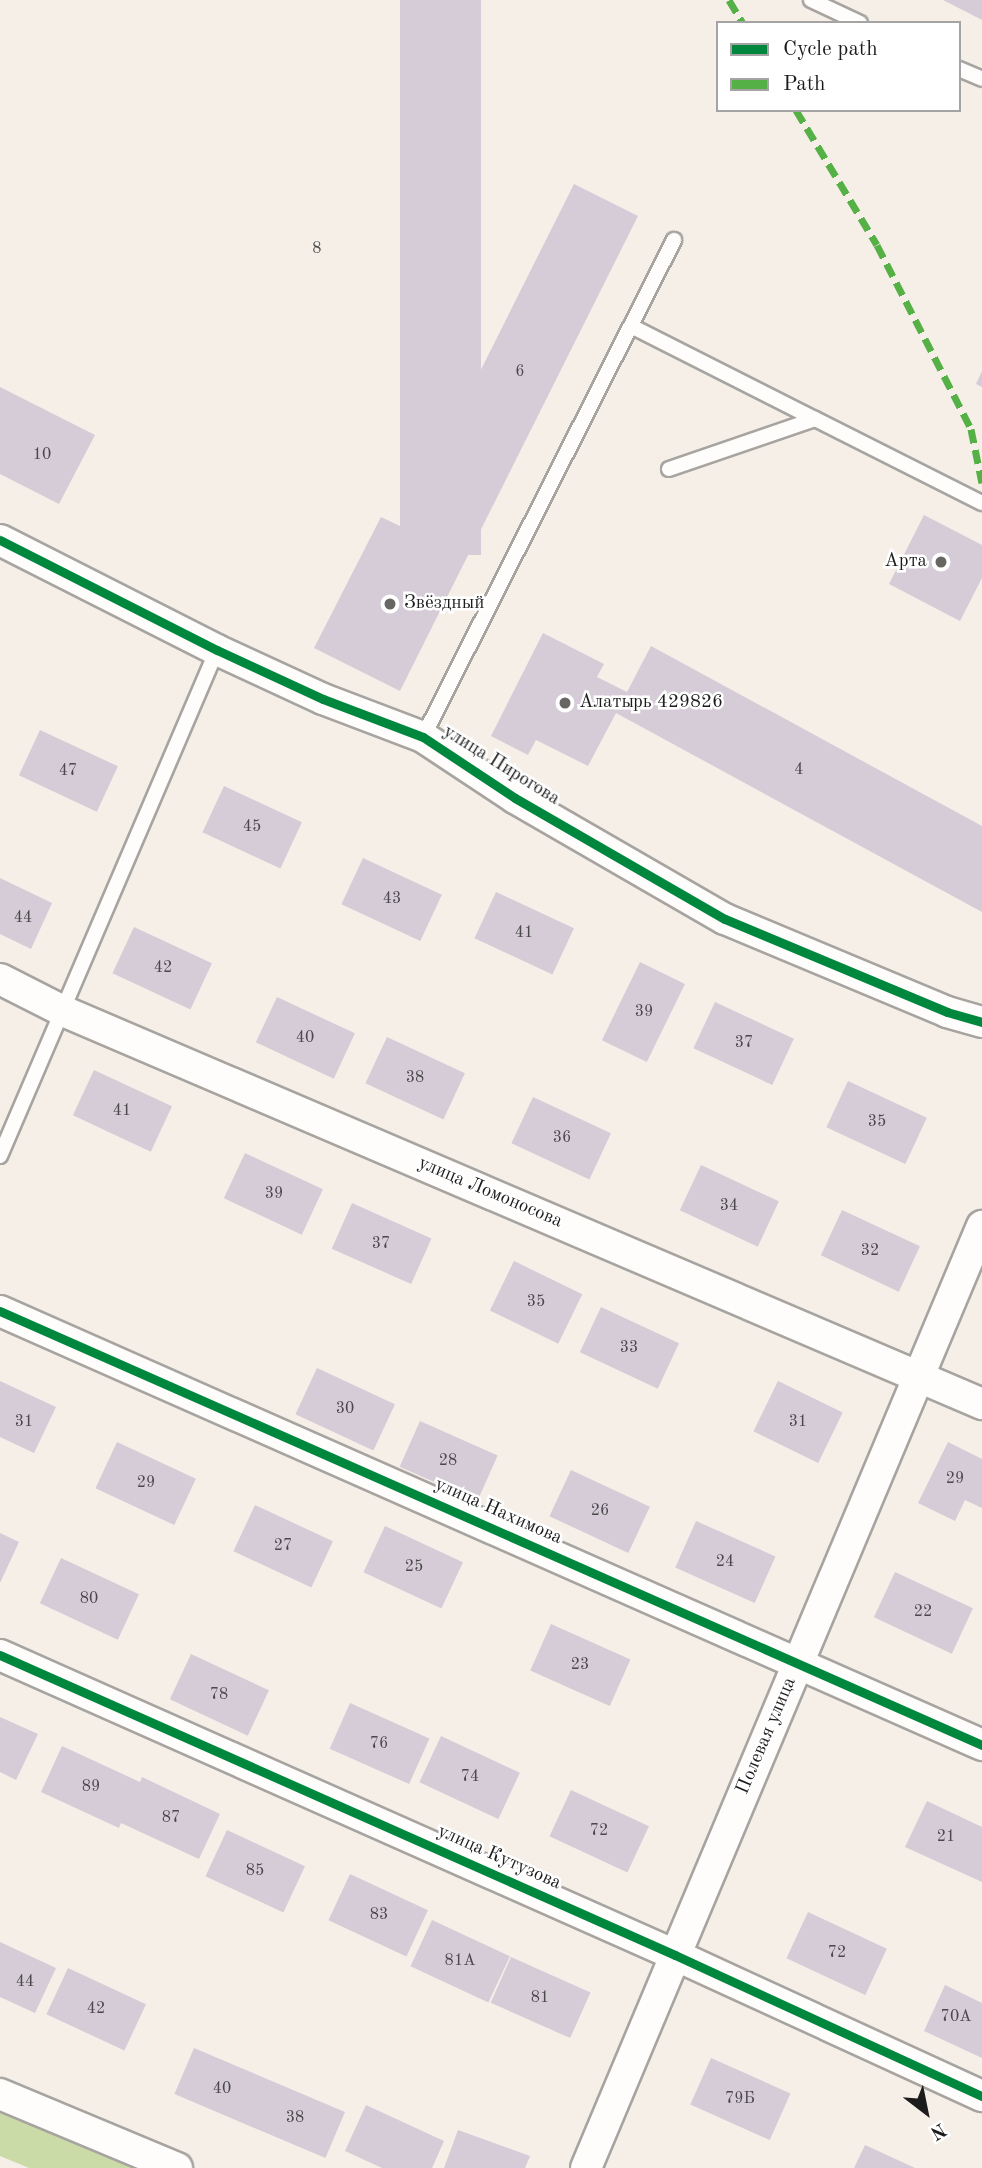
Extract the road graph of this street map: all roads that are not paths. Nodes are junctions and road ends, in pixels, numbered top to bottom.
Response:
1 (811, 0) edge
2 (856, 21) edge
3 (961, 70) edge
4 (982, 79) edge
5 (674, 240) dead end
6 (631, 326) junction
7 (815, 419) junction
8 (669, 469) dead end
9 (982, 503) edge
10 (0, 540) edge
11 (217, 650) junction
12 (423, 737) junction
13 (0, 979) edge
14 (63, 1010) junction
15 (982, 1022) edge
16 (0, 1156) edge
17 (982, 1226) edge
18 (0, 1311) edge
19 (918, 1375) junction
20 (982, 1404) edge
21 (0, 1655) edge
22 (797, 1664) junction
23 (982, 1745) edge
24 (675, 1955) junction
25 (0, 2094) edge
26 (982, 2096) edge
27 (164, 2166) edge
28 (586, 2168) edge

1 - 2 lane
3 - 4 lane
5 - 6 lane
6 - 7 lane
6 - 12 lane
7 - 8 lane
7 - 9 lane
10 - 11 street, улица Пирогова
11 - 12 street, улица Пирогова
11 - 14 lane
12 - 15 street, улица Пирогова
13 - 14 street, улица Ломоносова
14 - 16 lane
14 - 19 street, улица Ломоносова
17 - 19 street, Полевая улица
18 - 22 street, улица Нахимова
19 - 20 street, улица Ломоносова
19 - 22 street, Полевая улица
21 - 24 street, улица Кутузова
22 - 23 street, улица Нахимова
22 - 24 street, Полевая улица
24 - 26 street, улица Кутузова
24 - 28 street, Полевая улица
25 - 27 street

